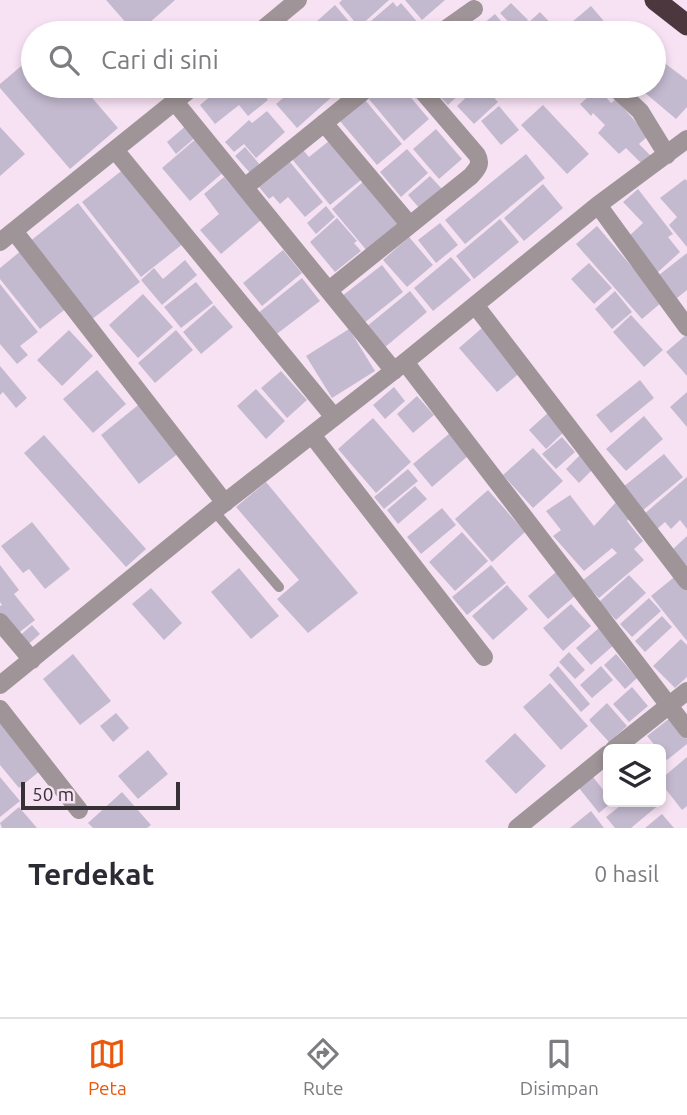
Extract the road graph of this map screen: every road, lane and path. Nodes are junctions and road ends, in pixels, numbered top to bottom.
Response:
1 (298, 0) edge
2 (655, 0) edge
3 (474, 9) dead end
4 (273, 21) edge
5 (457, 21) edge
6 (687, 25) edge
7 (179, 98) edge
8 (355, 98) edge
9 (428, 98) edge
10 (626, 98) edge
11 (174, 102) junction
12 (324, 123) junction
13 (687, 139) edge
14 (115, 150) junction
15 (667, 155) junction
16 (245, 187) junction
17 (598, 205) junction
18 (409, 224) junction
19 (7, 236) edge
20 (329, 290) junction
21 (475, 305) junction
22 (687, 327) edge
23 (400, 367) junction
24 (334, 417) junction
25 (312, 435) junction
26 (220, 507) junction
27 (686, 577) edge
28 (279, 587) dead end
29 (0, 622) edge
30 (484, 657) dead end
31 (32, 660) junction
32 (0, 685) edge
33 (687, 691) edge
34 (668, 705) junction
35 (0, 709) edge
36 (687, 729) edge
37 (620, 744) edge
38 (603, 758) edge
39 (79, 810) dead end
40 (517, 828) edge

1 - 4 street
2 - 6 highway
3 - 5 street
7 - 11 street
8 - 12 street
9 - 18 street
10 - 15 street
11 - 14 street
11 - 16 street
12 - 16 street
12 - 18 street
13 - 15 street
14 - 19 street
14 - 24 street
15 - 17 street
16 - 20 street
17 - 21 street
17 - 22 street
18 - 20 street
19 - 26 street
20 - 23 street
21 - 23 street
21 - 27 street
23 - 24 street
23 - 34 street
24 - 25 street
25 - 26 street
25 - 30 street
26 - 28 lane
26 - 31 street
29 - 31 street
31 - 32 street
33 - 34 street
34 - 36 street
34 - 37 street
35 - 39 street
38 - 40 street

